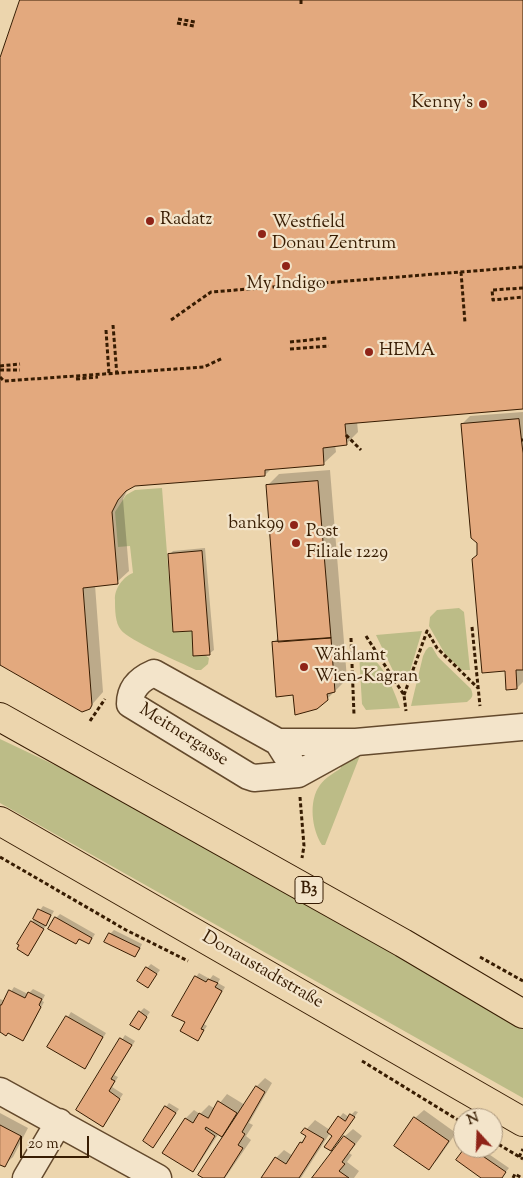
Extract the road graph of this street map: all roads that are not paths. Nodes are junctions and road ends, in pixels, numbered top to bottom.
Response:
1 (0, 717) edge
2 (523, 727) edge
3 (278, 742) junction
4 (356, 742) junction
5 (298, 774) junction
6 (0, 821) edge
7 (523, 1014) edge
8 (0, 1091) edge
9 (59, 1122) junction
10 (523, 1122) edge
11 (26, 1178) edge
12 (158, 1178) edge

1 - 7 main road, B3
2 - 4 street, Meitnergasse
3 - 4 street, Meitnergasse
3 - 5 street, Meitnergasse
3 - 5 street, Meitnergasse
4 - 5 street, Meitnergasse
6 - 10 main road, Donaustadtstraße
8 - 9 street
9 - 11 street
9 - 12 street

